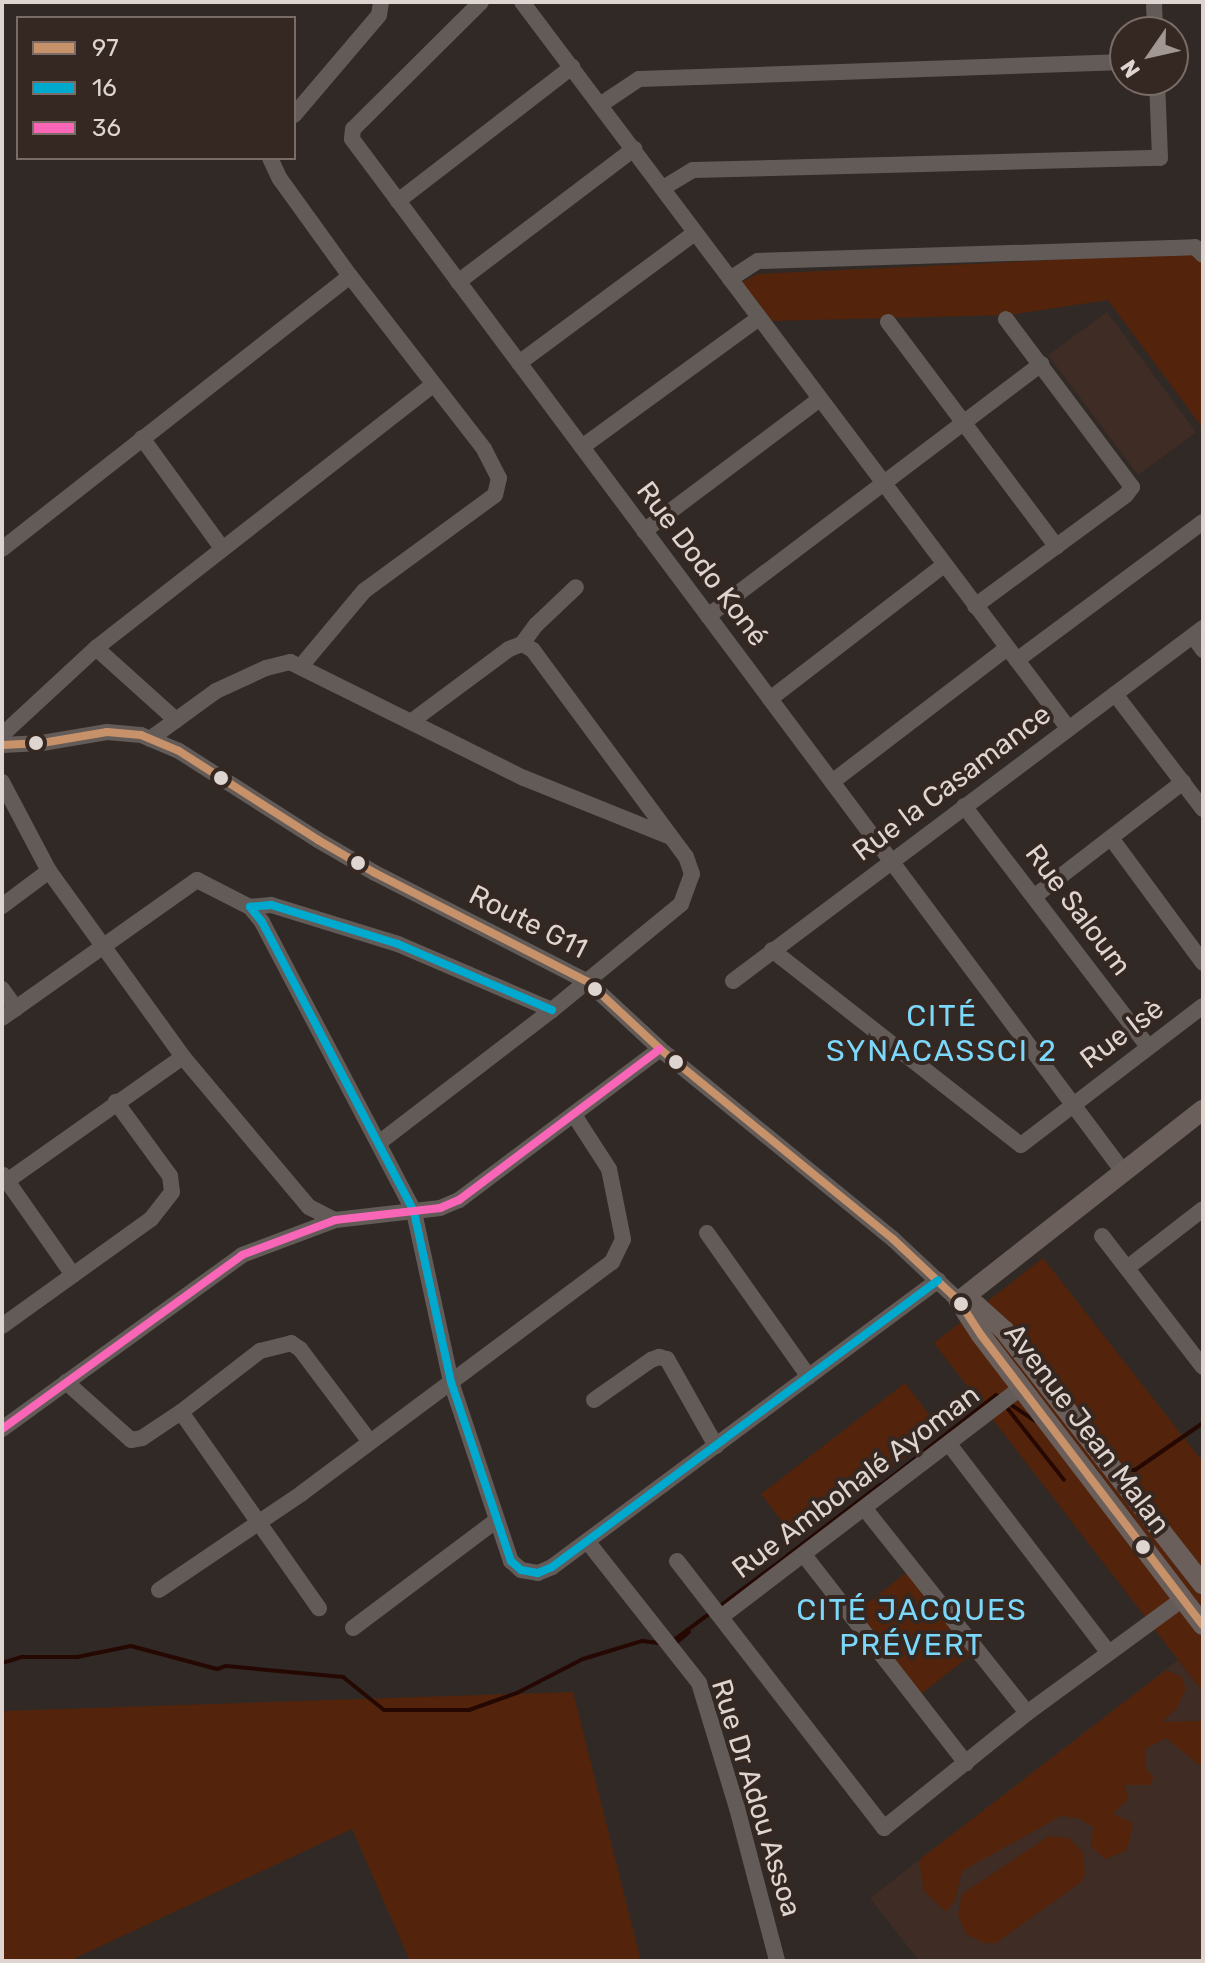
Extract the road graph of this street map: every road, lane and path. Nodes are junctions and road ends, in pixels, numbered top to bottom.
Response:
1 (381, 2) edge
2 (481, 2) edge
3 (522, 2) edge
4 (1109, 63) edge
5 (572, 67) junction
6 (1158, 96) edge
7 (600, 105) junction
8 (296, 113) edge
9 (634, 149) junction
10 (271, 160) edge
11 (663, 188) junction
12 (398, 201) junction
13 (695, 233) junction
14 (1203, 255) edge
15 (350, 276) junction
16 (730, 279) junction
17 (458, 282) junction
18 (759, 318) junction
19 (1006, 319) dead end
20 (888, 322) dead end
21 (519, 363) junction
22 (1041, 364) junction
23 (433, 385) junction
24 (820, 399) junction
25 (963, 422) junction
26 (142, 438) junction
27 (582, 447) junction
28 (882, 482) junction
29 (1203, 522) edge
30 (644, 531) junction
31 (1057, 547) junction
32 (222, 548) junction
33 (2, 549) edge
34 (944, 565) junction
35 (576, 587) dead end
36 (975, 606) junction
37 (708, 616) junction
38 (1200, 638) edge
39 (522, 644) junction
40 (96, 648) junction
41 (1012, 654) junction
42 (301, 666) junction
43 (1115, 694) junction
44 (770, 699) junction
45 (176, 720) junction
46 (412, 721) junction
47 (1068, 728) junction
48 (2, 735) edge
49 (150, 739) junction
50 (2, 745) edge
51 (2, 782) edge
52 (832, 782) junction
53 (1183, 782) junction
54 (964, 806) junction
55 (1203, 809) edge
56 (669, 837) junction
57 (1111, 838) junction
58 (891, 860) junction
59 (49, 871) junction
60 (1035, 896) junction
61 (2, 906) edge
62 (250, 907) junction
63 (102, 947) junction
64 (772, 950) junction
65 (1203, 963) edge
66 (733, 981) dead end
67 (588, 982) junction
68 (2, 989) edge
69 (1203, 1006) edge
70 (552, 1010) junction
71 (9, 1013) edge
72 (1148, 1047) junction
73 (660, 1049) junction
74 (183, 1057) junction
75 (116, 1102) junction
76 (1073, 1105) junction
77 (1203, 1110) edge
78 (574, 1115) junction
79 (380, 1142) junction
80 (1124, 1173) junction
81 (5, 1178) edge
82 (1203, 1209) edge
83 (414, 1212) junction
84 (335, 1220) junction
85 (707, 1233) dead end
86 (1102, 1236) dead end
87 (1127, 1268) junction
88 (73, 1275) junction
89 (938, 1280) junction
90 (959, 1301) junction
91 (2, 1326) edge
92 (1203, 1367) edge
93 (809, 1377) junction
94 (66, 1382) junction
95 (451, 1382) junction
96 (1021, 1388) junction
97 (594, 1400) dead end
98 (181, 1412) junction
99 (3, 1425) edge
100 (370, 1442) junction
101 (949, 1444) junction
102 (716, 1446) junction
103 (865, 1509) junction
104 (497, 1520) junction
105 (259, 1522) junction
106 (587, 1541) junction
107 (804, 1555) junction
108 (677, 1561) dead end
109 (1203, 1585) edge
110 (159, 1590) dead end
111 (1183, 1599) junction
112 (319, 1608) dead end
113 (721, 1617) junction
114 (1203, 1625) edge
115 (353, 1628) dead end
116 (1109, 1653) junction
117 (1027, 1713) junction
118 (966, 1763) junction
119 (777, 1961) edge

1 - 8 street
2 - 12 street, Rue Dodo Koné
3 - 5 street
4 - 7 street
5 - 7 street
5 - 12 street
6 - 11 street
7 - 9 street
9 - 11 street
9 - 17 street
10 - 15 street
11 - 13 street
12 - 17 street, Rue Dodo Koné
13 - 16 street
13 - 21 street
14 - 16 street
15 - 23 street
15 - 26 street
16 - 18 street
17 - 21 street, Rue Dodo Koné
18 - 24 street
18 - 27 street
19 - 22 street
20 - 25 street
21 - 27 street, Rue Dodo Koné
22 - 25 street
22 - 31 street
23 - 32 street
23 - 42 street
24 - 28 street
24 - 30 street
25 - 28 street
25 - 31 street
26 - 32 street
26 - 33 street
27 - 30 street, Rue Dodo Koné
28 - 34 street
28 - 37 street
29 - 41 street
30 - 37 street, Rue Dodo Koné
31 - 36 street
32 - 40 street
34 - 36 street
34 - 44 street
35 - 39 street
36 - 41 street
37 - 44 street, Rue Dodo Koné
38 - 43 street, Rue la Casamance
39 - 46 street
39 - 56 street
40 - 45 street
40 - 48 street
41 - 47 street
41 - 52 street
42 - 45 street
42 - 46 street
43 - 47 street, Rue la Casamance
43 - 53 street
44 - 52 street, Rue Dodo Koné
45 - 49 street
46 - 56 street
47 - 54 street, Rue la Casamance
49 - 50 street, Route G11
49 - 67 street, Route G11
51 - 59 street
52 - 58 street, Rue Dodo Koné
53 - 55 street
53 - 57 street
54 - 58 street, Rue la Casamance
54 - 60 street, Rue Saloum
56 - 67 street
57 - 60 street
57 - 65 street
58 - 64 street, Rue la Casamance
58 - 76 street, Rue Dodo Koné
59 - 61 street
59 - 63 street
60 - 72 street, Rue Saloum
62 - 63 street
62 - 70 street
62 - 79 street
63 - 71 street
63 - 74 street
64 - 66 street, Rue la Casamance
64 - 76 street, Rue Isè
67 - 70 street
67 - 73 street, Route G11
68 - 71 street
69 - 72 street, Rue Isè
70 - 79 street
72 - 76 street, Rue Isè
73 - 78 street
73 - 89 street, Route G11
74 - 75 street
74 - 84 street
75 - 81 street
75 - 88 street
76 - 80 street, Rue Dodo Koné
77 - 80 main road
78 - 83 street
78 - 95 street
79 - 83 street
80 - 90 main road
81 - 88 street
82 - 87 street
83 - 84 street
83 - 95 street
84 - 94 street
85 - 93 street
86 - 87 street
87 - 92 street
88 - 91 street
89 - 90 street, Route G11
89 - 93 street
90 - 96 main road, Avenue Jean Malan
90 - 109 main road, Avenue Jean Malan
93 - 102 street
94 - 98 street
94 - 99 street
95 - 100 street
95 - 104 street
96 - 101 street, Rue Ambohalé Ayoman
96 - 111 main road, Avenue Jean Malan
97 - 102 street
98 - 100 street
98 - 105 street
100 - 105 street
101 - 103 street, Rue Ambohalé Ayoman
101 - 116 street
102 - 106 street
103 - 107 street, Rue Ambohalé Ayoman
103 - 117 street
104 - 106 street
104 - 115 street
105 - 110 street
105 - 112 street
106 - 119 street, Rue Dr Adou Assoa
107 - 113 street, Rue Ambohalé Ayoman
107 - 118 street
108 - 113 street
111 - 114 main road, Avenue Jean Malan
111 - 116 street
113 - 118 street
116 - 117 street
117 - 118 street

